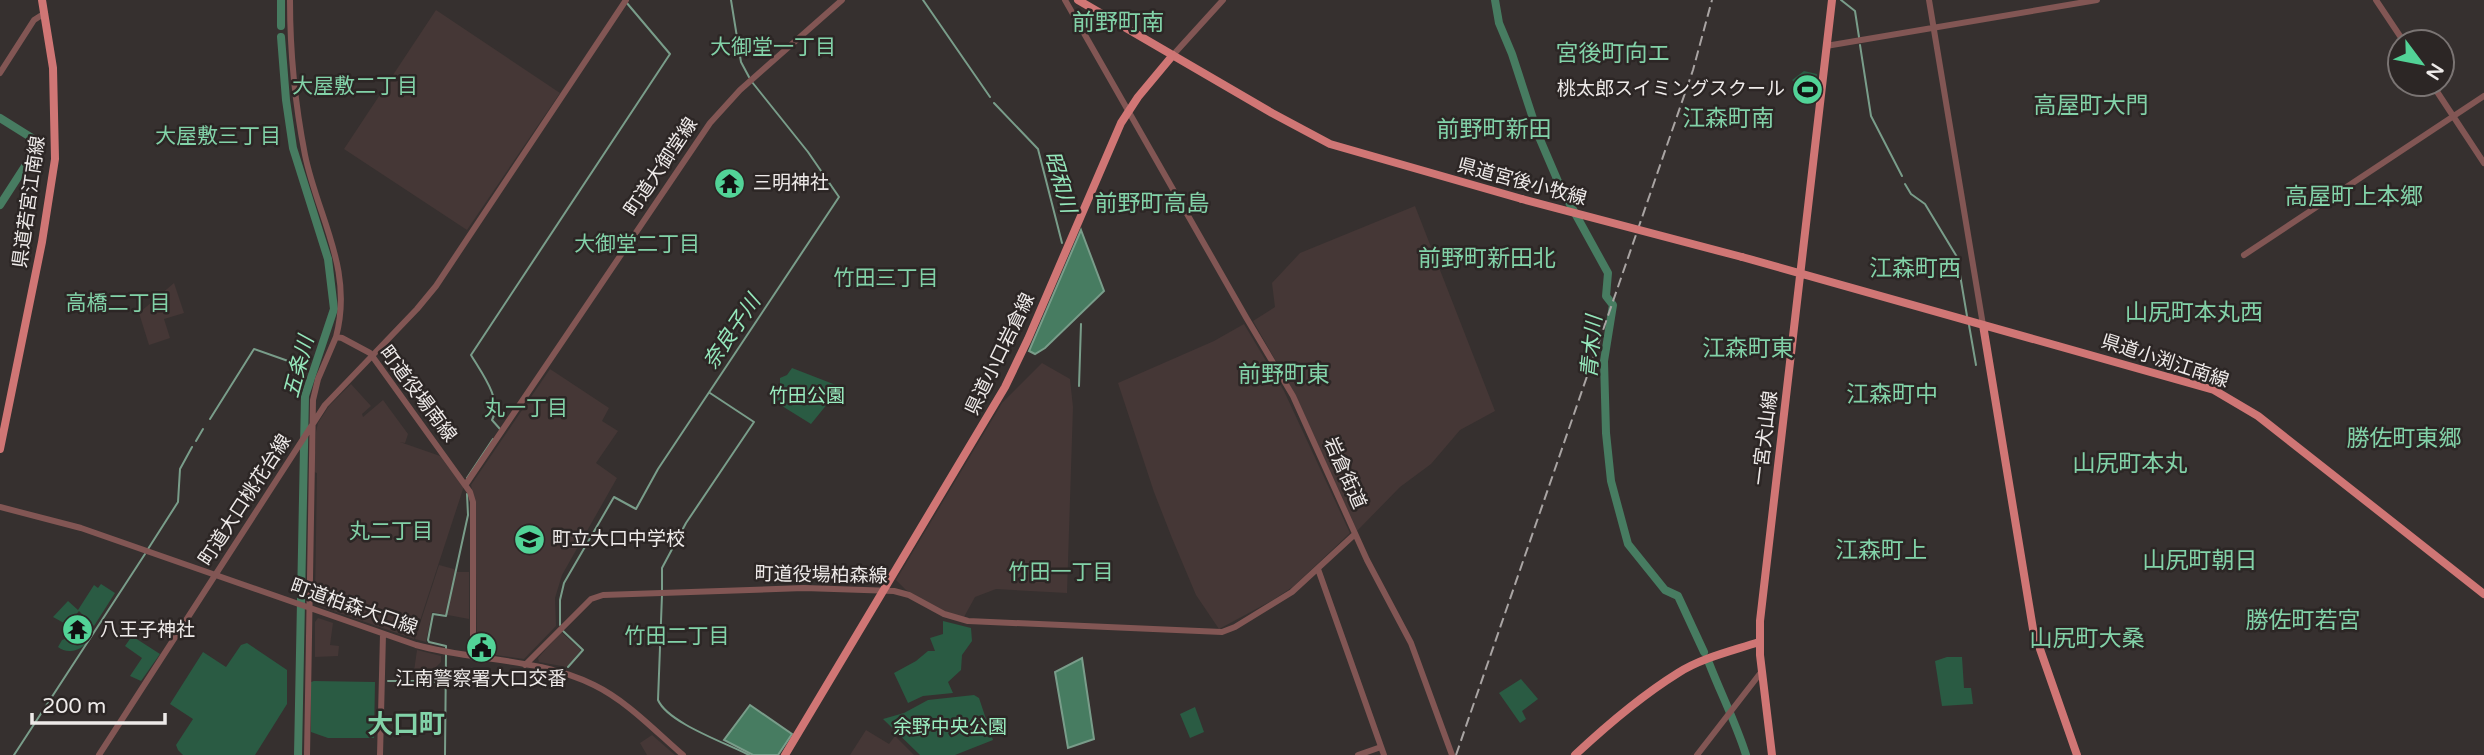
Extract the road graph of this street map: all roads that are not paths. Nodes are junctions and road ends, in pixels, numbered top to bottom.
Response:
1 (42, 0) edge
2 (290, 0) edge
3 (626, 0) edge
4 (842, 0) edge
5 (1065, 0) edge
6 (1078, 0) edge
7 (1223, 0) edge
8 (1832, 0) edge
9 (1929, 0) edge
10 (2097, 0) edge
11 (2376, 0) edge
12 (45, 13) junction
13 (1934, 28) junction
14 (2395, 28) edge
15 (1826, 46) junction
16 (1173, 55) junction
17 (0, 73) edge
18 (2484, 96) edge
19 (2441, 98) edge
20 (1128, 111) junction
21 (2454, 117) junction
22 (2484, 163) edge
23 (2244, 255) dead end
24 (1800, 274) junction
25 (1983, 325) junction
26 (336, 337) junction
27 (372, 355) junction
28 (311, 427) junction
29 (0, 449) edge
30 (466, 484) junction
31 (0, 506) edge
32 (1355, 534) junction
33 (1318, 569) junction
34 (215, 575) junction
35 (884, 591) junction
36 (2484, 594) edge
37 (307, 608) junction
38 (383, 634) junction
39 (1759, 642) junction
40 (473, 657) junction
41 (525, 665) junction
42 (1762, 671) junction
43 (1381, 747) junction
44 (99, 755) edge
45 (307, 755) edge
46 (380, 755) edge
47 (682, 755) edge
48 (785, 755) edge
49 (1358, 755) edge
50 (1384, 755) edge
51 (1452, 755) edge
52 (1575, 755) edge
53 (1698, 755) edge
54 (1772, 755) edge
55 (2077, 755) edge

1 - 12 main road, 県道若宮江南線
2 - 26 street
3 - 27 street, 町道大口桃花台線
4 - 30 street, 町道大御堂線
5 - 20 street, 岩倉街道
6 - 16 main road
7 - 16 street
8 - 15 main road, 一宮犬山線
9 - 13 street
10 - 13 street
11 - 14 street
12 - 17 street
12 - 29 main road, 県道若宮江南線
13 - 15 street
13 - 25 street
15 - 24 main road, 一宮犬山線
16 - 20 main road, 県道小口岩倉線
16 - 24 main road, 県道宮後小牧線, bridge
18 - 21 street
19 - 21 street
20 - 32 street, 岩倉街道
20 - 35 main road, 県道小口岩倉線
21 - 22 street
21 - 23 street
24 - 25 main road, 県道小渕江南線
24 - 39 main road, 一宮犬山線
25 - 36 main road, 県道小渕江南線
25 - 55 main road
26 - 27 street, 町道役場南線
26 - 28 street
27 - 28 street, 町道大口桃花台線
27 - 30 street, 町道役場南線
28 - 34 street, 町道大口桃花台線
28 - 37 street
30 - 40 street, 町道役場南線
31 - 34 street, 町道柏森大口線
32 - 33 street
32 - 51 street, 岩倉街道
33 - 35 street, 町道役場柏森線
33 - 43 street
34 - 37 street, 町道柏森大口線
34 - 44 street, 町道大口桃花台線
35 - 41 street, 町道役場柏森線
35 - 48 main road, 県道小口岩倉線
37 - 38 street, 町道柏森大口線
37 - 45 street
38 - 40 street, 町道柏森大口線
38 - 46 street
39 - 42 main road, 一宮犬山線
39 - 52 main road
40 - 41 street, 町道柏森大口線
41 - 47 street, 町道柏森大口線
42 - 53 street
42 - 54 main road, 一宮犬山線
43 - 49 street
43 - 50 street

